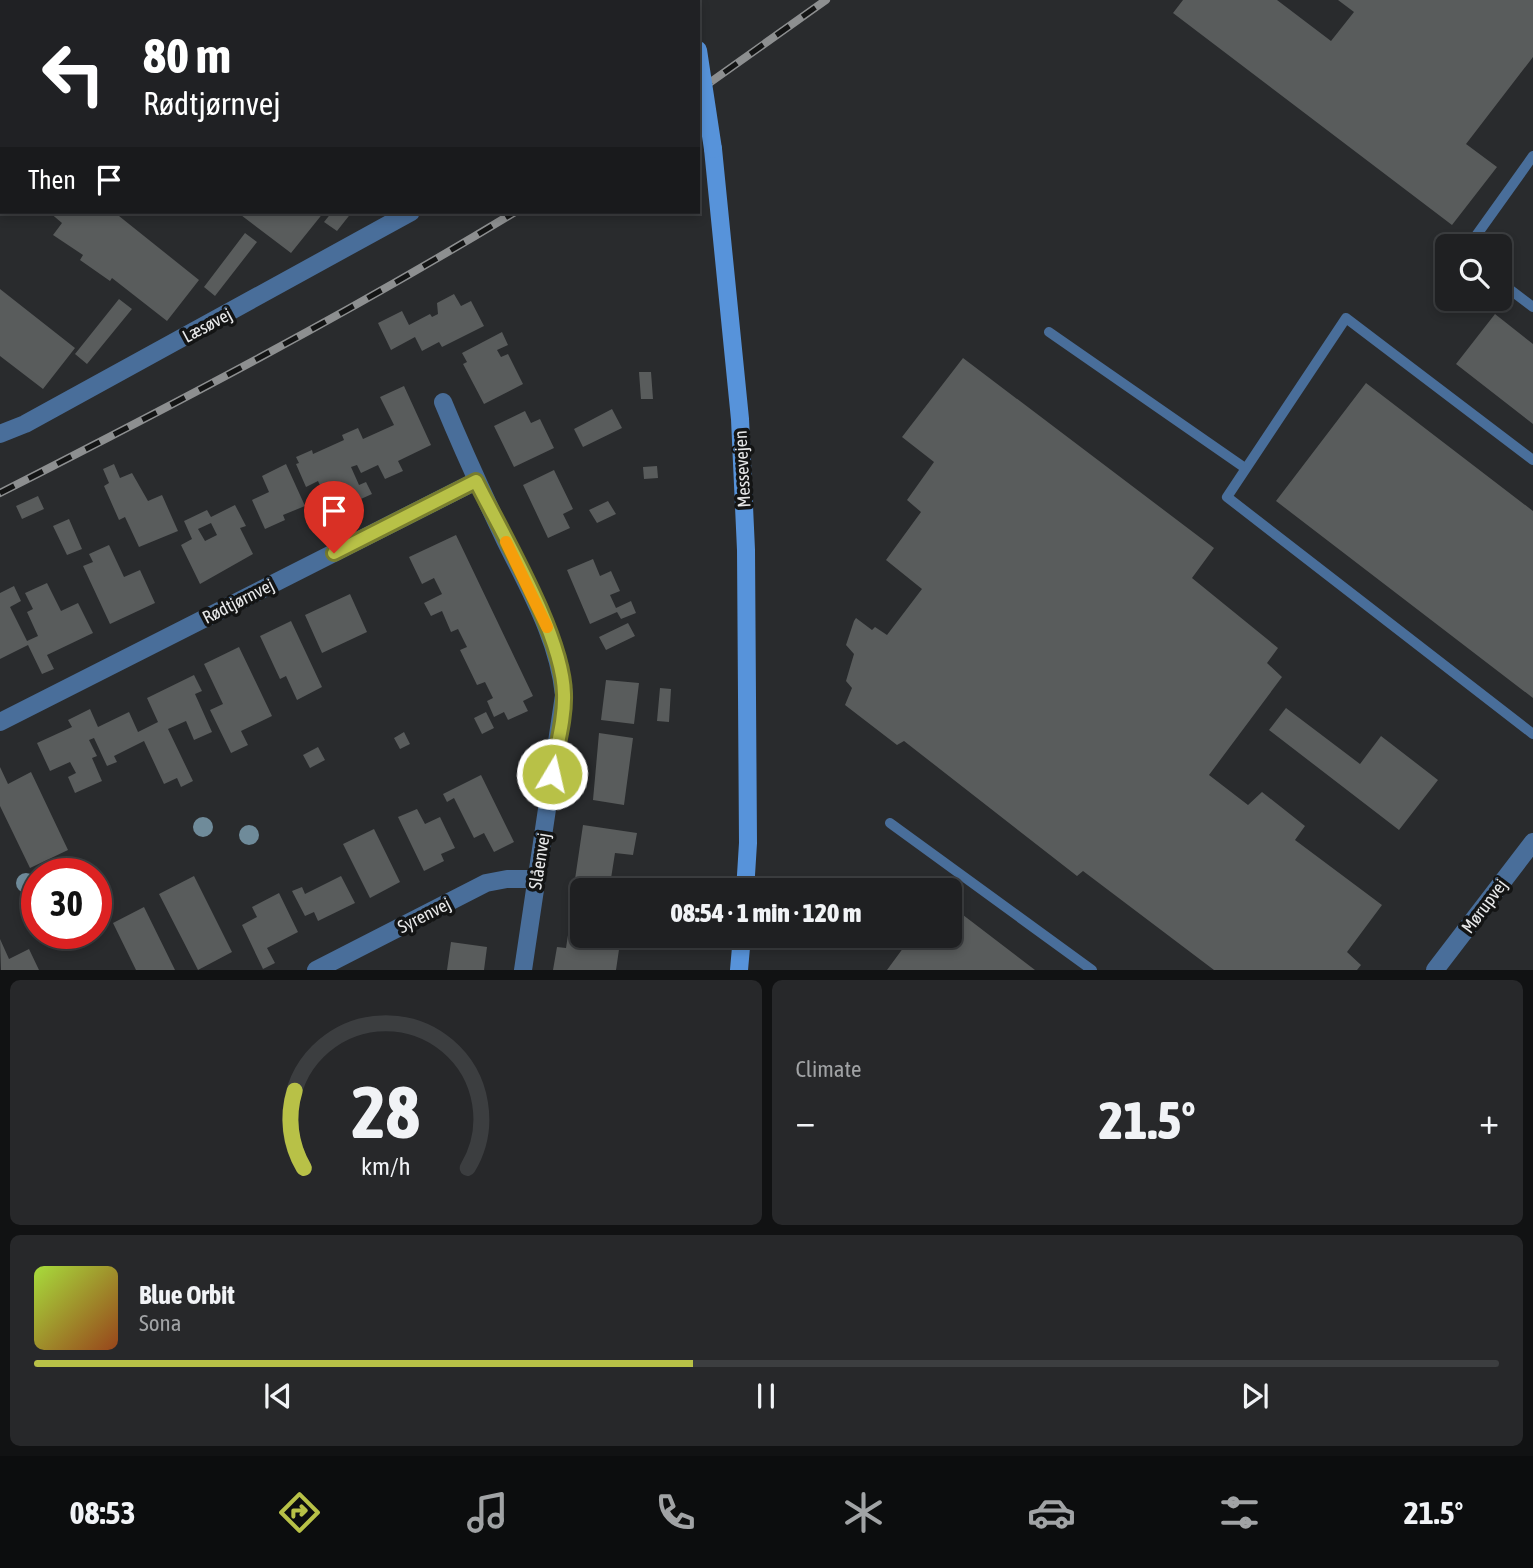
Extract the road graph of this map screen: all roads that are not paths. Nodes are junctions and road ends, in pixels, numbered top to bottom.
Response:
1 (700, 63) edge
2 (1533, 156) edge
3 (407, 214) edge
4 (1477, 234) edge
5 (1512, 291) edge
6 (1533, 307) edge
7 (1049, 332) dead end
8 (443, 402) dead end
9 (0, 434) edge
10 (1533, 460) edge
11 (1245, 468) junction
12 (476, 481) junction
13 (0, 722) edge
14 (1533, 734) edge
15 (890, 823) dead end
16 (1533, 842) edge
17 (746, 878) edge
18 (536, 879) junction
19 (741, 948) edge
20 (316, 970) edge
21 (523, 970) edge
22 (739, 970) edge
23 (1092, 970) edge
24 (1436, 970) edge

1 - 17 main road, Messevejen, bridge
2 - 4 lane
3 - 9 street, Læsøvej
5 - 6 lane
7 - 11 lane
8 - 12 street, Slåenvej
10 - 11 lane
11 - 14 lane
12 - 13 street, Rødtjørnvej
12 - 18 street, Slåenvej
15 - 23 lane
16 - 24 street, Mørupvej
18 - 20 street, Syrenvej
18 - 21 street, Slåenvej
19 - 22 main road

